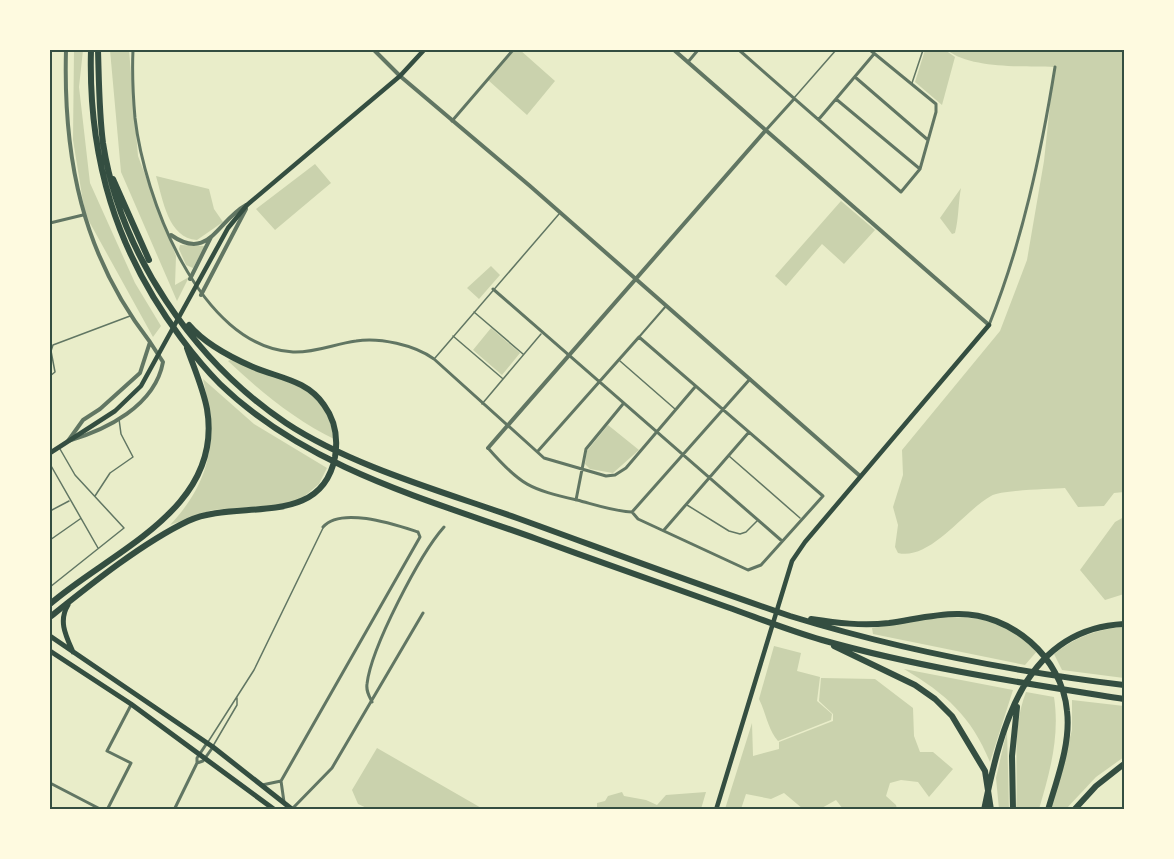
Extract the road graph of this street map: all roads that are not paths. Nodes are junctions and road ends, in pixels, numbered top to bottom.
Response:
1 (66, 50) edge
2 (90, 50) edge
3 (98, 50) edge
4 (133, 50) edge
5 (374, 50) edge
6 (424, 50) edge
7 (513, 50) edge
8 (674, 50) edge
9 (698, 50) edge
10 (739, 50) edge
11 (836, 50) edge
12 (870, 50) edge
13 (923, 50) edge
14 (875, 54) junction
15 (688, 62) junction
16 (1055, 67) dead end
17 (400, 76) junction
18 (855, 77) junction
19 (912, 83) junction
20 (794, 99) junction
21 (836, 99) junction
22 (819, 119) junction
23 (452, 121) junction
24 (766, 130) junction
25 (928, 140) junction
26 (920, 170) junction
27 (111, 177) junction
28 (247, 205) junction
29 (560, 212) junction
30 (83, 215) junction
31 (50, 223) edge
32 (171, 235) junction
33 (212, 237) junction
34 (190, 279) junction
35 (635, 279) junction
36 (493, 289) junction
37 (201, 295) junction
38 (666, 306) junction
39 (473, 311) junction
40 (130, 316) junction
41 (989, 325) junction
42 (542, 333) junction
43 (453, 336) junction
44 (639, 337) junction
45 (150, 342) junction
46 (185, 342) junction
47 (524, 354) junction
48 (568, 356) junction
49 (434, 359) junction
50 (618, 360) junction
51 (50, 376) edge
52 (503, 379) junction
53 (750, 379) junction
54 (598, 382) junction
55 (695, 387) junction
56 (482, 404) junction
57 (623, 404) junction
58 (676, 410) junction
59 (723, 410) junction
60 (119, 418) junction
61 (507, 425) junction
62 (657, 432) junction
63 (749, 432) junction
64 (69, 441) junction
65 (59, 447) junction
66 (488, 448) joint
67 (538, 452) junction
68 (50, 453) edge
69 (683, 455) junction
70 (728, 456) junction
71 (50, 464) edge
72 (582, 469) junction
73 (860, 476) junction
74 (708, 477) junction
75 (95, 497) junction
76 (576, 500) junction
77 (70, 501) junction
78 (685, 504) junction
79 (50, 511) edge
80 (632, 512) junction
81 (80, 519) junction
82 (802, 519) junction
83 (757, 521) junction
84 (323, 527) joint
85 (444, 527) dead end
86 (664, 530) junction
87 (50, 540) edge
88 (782, 542) junction
89 (98, 548) junction
90 (50, 586) edge
91 (53, 599) edge
92 (71, 600) junction
93 (50, 604) edge
94 (423, 613) dead end
95 (790, 616) junction
96 (50, 617) edge
97 (1125, 624) edge
98 (50, 636) edge
99 (820, 639) junction
100 (50, 651) edge
101 (73, 654) junction
102 (53, 656) edge
103 (1125, 685) edge
104 (1019, 694) junction
105 (237, 698) junction
106 (1125, 699) edge
107 (372, 702) junction
108 (131, 704) junction
109 (207, 743) junction
110 (213, 747) junction
111 (200, 753) junction
112 (206, 758) junction
113 (197, 764) junction
114 (1125, 764) edge
115 (281, 781) junction
116 (50, 783) edge
117 (261, 785) junction
118 (284, 803) junction
119 (292, 809) edge
120 (102, 810) edge
121 (107, 810) edge
122 (174, 810) edge
123 (275, 810) edge
124 (716, 810) edge
125 (984, 810) edge
126 (991, 810) edge
127 (1012, 810) edge
128 (1048, 810) edge
129 (1074, 810) edge

1 - 30 street
2 - 46 highway
3 - 27 highway
4 - 32 street
5 - 17 street
6 - 17 main road
7 - 23 street
8 - 15 street
9 - 15 street
10 - 20 street
11 - 20 lane
12 - 14 street
13 - 19 lane
14 - 18 street
14 - 19 street
15 - 24 street
16 - 41 street
17 - 23 street
17 - 28 main road
18 - 21 street
18 - 25 street
19 - 25 street
20 - 22 street
20 - 24 street
21 - 22 street
21 - 26 street
22 - 26 street
23 - 29 street
24 - 35 street
24 - 41 street
25 - 26 street
27 - 92 highway
27 - 95 highway
28 - 33 street
28 - 37 street
28 - 64 main road
29 - 35 street
29 - 36 lane
30 - 31 street
30 - 40 street
32 - 33 street
32 - 34 street
33 - 34 street
34 - 37 street
35 - 38 street
35 - 48 street
36 - 39 lane
36 - 42 street
37 - 49 street
38 - 44 street
38 - 53 street
39 - 43 lane
39 - 47 lane
40 - 45 street
40 - 51 lane
41 - 73 main road
42 - 47 lane
42 - 48 street
43 - 49 lane
43 - 52 lane
44 - 50 street
44 - 55 street
45 - 60 street
45 - 64 street
46 - 91 highway
46 - 99 highway
47 - 52 lane
48 - 54 street
48 - 61 street
49 - 56 street
50 - 54 street
50 - 58 lane
52 - 56 lane
53 - 59 street
53 - 73 street
54 - 57 street
54 - 67 street
55 - 58 street
55 - 59 street
56 - 61 street
57 - 62 street
57 - 72 street
58 - 62 street
59 - 63 street
59 - 69 street
60 - 64 street
60 - 75 lane
61 - 66 street
61 - 67 street
62 - 69 street
62 - 72 street
63 - 70 street
63 - 82 street
64 - 65 main road
65 - 68 main road
65 - 75 lane
66 - 76 street
67 - 72 street
69 - 74 street
69 - 80 street
70 - 74 street
70 - 82 lane
71 - 77 lane
72 - 76 street
73 - 124 main road
74 - 78 street
74 - 83 street
75 - 89 lane
76 - 80 street
77 - 79 lane
77 - 81 lane
78 - 83 lane
78 - 86 street
80 - 86 street
81 - 87 lane
81 - 89 lane
82 - 88 street
83 - 88 street
84 - 105 lane
84 - 115 street
85 - 107 street
86 - 88 street
89 - 90 lane
91 - 93 highway
92 - 96 highway
92 - 101 main road
94 - 107 street
95 - 103 highway
95 - 128 highway
97 - 104 highway
98 - 101 main road
99 - 106 highway
99 - 126 highway
100 - 102 main road
101 - 109 main road
102 - 108 main road
104 - 125 highway
104 - 127 highway
105 - 109 lane
105 - 110 lane
107 - 119 street
108 - 111 main road
108 - 121 street
109 - 110 main road
109 - 111 street
110 - 112 street
110 - 117 main road
111 - 112 main road
111 - 113 street
112 - 113 street
112 - 123 main road
113 - 122 street
114 - 129 highway
115 - 117 street
115 - 118 street
116 - 120 street
117 - 118 main road
118 - 119 main road

